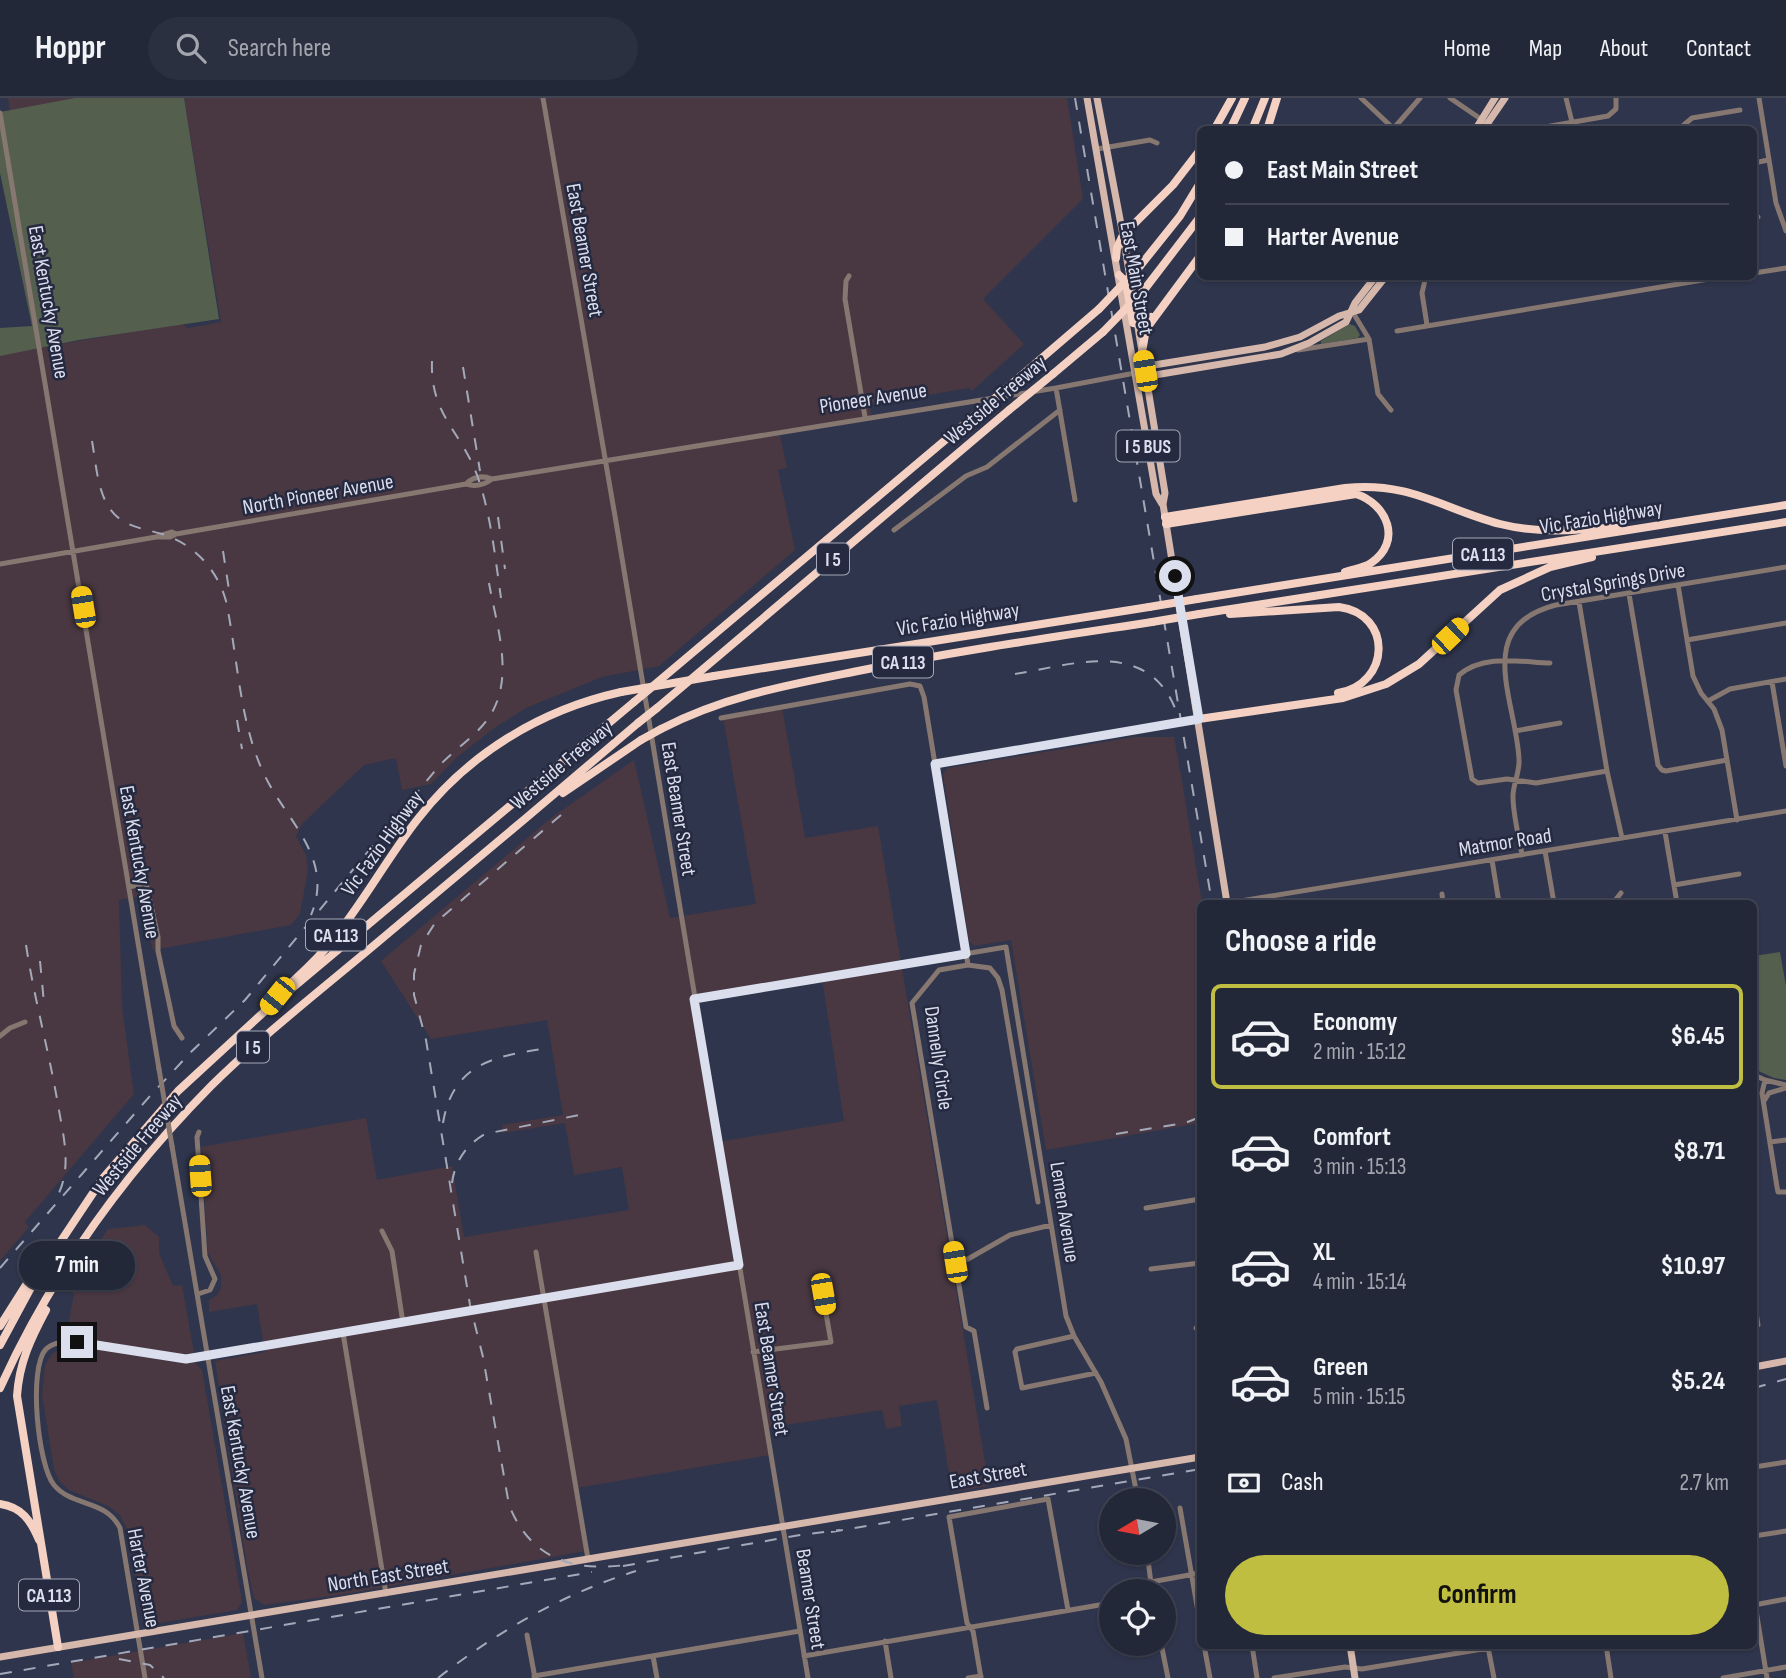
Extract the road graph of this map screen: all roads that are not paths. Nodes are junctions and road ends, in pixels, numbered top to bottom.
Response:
1 (543, 98) edge
2 (1087, 98) edge
3 (1097, 98) edge
4 (1233, 98) edge
5 (1245, 98) edge
6 (1265, 98) edge
7 (1277, 98) edge
8 (1361, 98) edge
9 (1419, 98) edge
10 (1450, 98) edge
11 (1495, 98) edge
12 (1505, 98) edge
13 (1566, 98) edge
14 (1616, 98) edge
15 (1759, 98) edge
16 (1740, 110) dead end
17 (0, 113) edge
18 (1485, 120) junction
19 (1572, 122) junction
20 (1216, 126) edge
21 (1232, 126) edge
22 (1254, 126) edge
23 (1268, 126) edge
24 (1392, 126) edge
25 (1397, 126) edge
26 (1479, 126) edge
27 (1484, 126) edge
28 (1492, 126) edge
29 (1550, 126) edge
30 (1683, 126) edge
31 (1157, 143) dead end
32 (1107, 148) junction
33 (1097, 149) junction
34 (1197, 154) edge
35 (1769, 160) junction
36 (1757, 162) edge
37 (1197, 188) edge
38 (1197, 221) edge
39 (1786, 231) edge
40 (1123, 235) junction
41 (1116, 258) junction
42 (1197, 260) edge
43 (1786, 268) edge
44 (1757, 273) edge
45 (1119, 275) junction
46 (849, 276) dead end
47 (1373, 280) edge
48 (1383, 280) edge
49 (1425, 280) edge
50 (1688, 280) edge
51 (1352, 311) junction
52 (1156, 313) junction
53 (1138, 324) junction
54 (1427, 326) junction
55 (1397, 331) dead end
56 (1369, 339) junction
57 (1256, 348) junction
58 (1241, 350) junction
59 (1292, 350) junction
60 (1142, 352) junction
61 (1234, 362) junction
62 (1218, 365) junction
63 (1145, 371) junction
64 (1135, 373) junction
65 (1056, 388) junction
66 (1060, 410) junction
67 (1391, 410) dead end
68 (865, 417) junction
69 (1148, 448) junction
70 (606, 460) junction
71 (1161, 473) junction
72 (1075, 500) dead end
73 (1163, 504) junction
74 (1786, 505) edge
75 (1165, 521) junction
76 (1786, 522) edge
77 (1656, 526) junction
78 (894, 530) dead end
79 (1616, 549) junction
80 (75, 552) junction
81 (0, 564) edge
82 (1786, 567) edge
83 (1310, 582) junction
84 (1678, 585) junction
85 (1629, 594) junction
86 (1579, 602) junction
87 (1199, 614) junction
88 (1786, 623) edge
89 (1687, 640) junction
90 (1503, 661) junction
91 (1550, 663) dead end
92 (1786, 679) edge
93 (1772, 681) junction
94 (1708, 701) junction
95 (721, 718) dead end
96 (1199, 719) junction
97 (1560, 723) dead end
98 (1515, 732) junction
99 (1727, 760) junction
100 (935, 764) junction
101 (1786, 766) edge
102 (1607, 771) junction
103 (1516, 780) junction
104 (1786, 813) edge
105 (528, 816) junction
106 (1737, 820) junction
107 (1665, 832) junction
108 (1622, 838) junction
109 (1545, 852) junction
110 (1522, 855) junction
111 (1492, 860) junction
112 (1739, 874) dead end
113 (1674, 885) junction
114 (129, 887) junction
115 (1621, 893) dead end
116 (1442, 894) dead end
117 (1228, 900) edge
118 (1246, 900) edge
119 (1443, 900) edge
120 (1499, 900) edge
121 (1553, 900) edge
122 (1615, 900) edge
123 (1676, 900) edge
124 (966, 954) junction
125 (968, 965) junction
126 (694, 999) junction
127 (265, 1011) junction
128 (25, 1022) dead end
129 (0, 1036) edge
130 (182, 1038) dead end
131 (1025, 1066) junction
132 (1016, 1067) junction
133 (1757, 1076) edge
134 (1765, 1080) junction
135 (1786, 1086) edge
136 (1764, 1104) junction
137 (199, 1132) dead end
138 (1786, 1140) edge
139 (1770, 1142) junction
140 (103, 1178) junction
141 (1045, 1185) junction
142 (1035, 1187) junction
143 (1786, 1192) edge
144 (1197, 1200) edge
145 (1038, 1202) dead end
146 (1146, 1208) dead end
147 (1051, 1225) junction
148 (382, 1231) dead end
149 (536, 1252) dead end
150 (955, 1262) junction
151 (1197, 1263) edge
152 (67, 1265) junction
153 (739, 1265) junction
154 (1151, 1269) dead end
155 (820, 1279) dead end
156 (198, 1294) junction
157 (543, 1298) junction
158 (1757, 1319) edge
159 (403, 1323) junction
160 (1758, 1325) dead end
161 (0, 1326) edge
162 (343, 1333) junction
163 (1074, 1336) junction
164 (0, 1345) edge
165 (753, 1352) junction
166 (207, 1356) junction
167 (1786, 1361) edge
168 (1757, 1366) edge
169 (1096, 1373) junction
170 (0, 1388) edge
171 (987, 1408) dead end
172 (1197, 1457) edge
173 (1786, 1462) edge
174 (1757, 1467) edge
175 (1133, 1468) junction
176 (1136, 1488) edge
177 (0, 1504) edge
178 (1180, 1508) dead end
179 (782, 1526) junction
180 (1786, 1531) edge
181 (1757, 1536) edge
182 (40, 1543) junction
183 (588, 1559) junction
184 (1197, 1573) edge
185 (1192, 1574) junction
186 (1169, 1579) edge
187 (386, 1594) junction
188 (1786, 1599) edge
189 (1757, 1602) edge
190 (1099, 1605) edge
191 (1197, 1605) edge
192 (1068, 1610) junction
193 (251, 1616) junction
194 (1757, 1619) edge
195 (970, 1627) junction
196 (800, 1631) junction
197 (139, 1634) junction
198 (527, 1635) dead end
199 (885, 1641) junction
200 (58, 1647) junction
201 (1205, 1649) edge
202 (1253, 1649) edge
203 (1351, 1649) edge
204 (1472, 1649) edge
205 (1489, 1649) edge
206 (1607, 1649) edge
207 (653, 1656) junction
208 (804, 1656) junction
209 (1164, 1656) edge
210 (0, 1657) edge
211 (1354, 1667) junction
212 (1786, 1667) edge
213 (1766, 1671) junction
214 (534, 1677) edge
215 (981, 1677) edge
216 (145, 1678) edge
217 (262, 1678) edge
218 (657, 1678) edge
219 (808, 1678) edge
220 (891, 1678) edge
221 (968, 1678) edge
222 (1168, 1678) edge
223 (1210, 1678) edge
224 (1257, 1678) edge
225 (1274, 1678) edge
226 (1356, 1678) edge
227 (1494, 1678) edge
228 (1611, 1678) edge
229 (1723, 1678) edge
230 (1767, 1678) edge

1 - 70 street, East Beamer Street
2 - 33 main road, East Main Street
3 - 32 main road, East Main Street
4 - 20 highway
5 - 21 highway
6 - 22 highway
7 - 23 highway
8 - 24 street
9 - 25 street
10 - 18 street
11 - 18 main road
12 - 18 main road
13 - 19 street
14 - 19 street
15 - 35 street
16 - 30 street
17 - 80 street, East Kentucky Avenue
18 - 26 main road
18 - 27 main road
18 - 28 street
19 - 29 street
31 - 32 street
32 - 33 street
32 - 40 main road, East Main Street
33 - 41 main road, East Main Street
34 - 40 highway
35 - 36 street
35 - 39 street
37 - 127 highway, Westside Freeway / I 5, bridge
38 - 105 highway, Westside Freeway / I 5, bridge
40 - 41 highway
40 - 53 main road, East Main Street
41 - 45 main road, East Main Street
42 - 52 highway
43 - 44 street
45 - 53 highway
45 - 64 main road, East Main Street
46 - 68 street
47 - 51 main road, Pioneer Avenue
48 - 51 main road, Pioneer Avenue
49 - 54 street
50 - 54 street
51 - 56 street
51 - 57 main road, Pioneer Avenue
51 - 59 main road, Pioneer Avenue
52 - 53 highway
52 - 60 highway
53 - 60 main road, East Main Street / I 5 BUS
54 - 55 street
56 - 59 street
56 - 67 street
57 - 58 main road, Pioneer Avenue
57 - 61 main road
58 - 62 main road
58 - 63 main road, Pioneer Avenue
59 - 61 main road, Pioneer Avenue
60 - 63 main road, East Main Street / I 5 BUS
61 - 62 main road, Pioneer Avenue
62 - 63 main road, Pioneer Avenue
63 - 64 main road, Pioneer Avenue
63 - 71 main road, East Main Street / I 5 BUS
64 - 65 street, Pioneer Avenue
64 - 69 main road, East Main Street / I 5 BUS
65 - 66 street
65 - 68 street, Pioneer Avenue
66 - 72 street
66 - 78 street
68 - 70 street, Pioneer Avenue
69 - 71 main road
69 - 73 main road, East Main Street / I 5 BUS
70 - 80 street, North Pioneer Avenue
70 - 126 street, East Beamer Street
71 - 73 main road, East Main Street / I 5 BUS
73 - 75 main road, East Main Street / I 5 BUS
74 - 77 highway, Vic Fazio Highway / CA 113
75 - 77 highway
75 - 83 highway
75 - 96 main road, East Main Street / I 5 BUS
76 - 79 highway, Vic Fazio Highway / CA 113
77 - 83 highway, Vic Fazio Highway / CA 113
79 - 87 highway, Vic Fazio Highway / CA 113
79 - 96 highway
80 - 81 street, North Pioneer Avenue
80 - 114 street, East Kentucky Avenue
82 - 84 street, Crystal Springs Drive
83 - 127 highway, Vic Fazio Highway / CA 113, bridge
84 - 85 street, Crystal Springs Drive
84 - 89 street
85 - 86 street, Crystal Springs Drive
85 - 99 street
86 - 90 street, Crystal Springs Drive
86 - 102 street
87 - 96 highway
87 - 105 highway, Vic Fazio Highway / CA 113, bridge
88 - 89 street
89 - 94 street
90 - 91 street
90 - 98 street, Crystal Springs Drive
90 - 103 street
92 - 93 street
93 - 94 street
93 - 101 street
94 - 99 street
95 - 100 street
96 - 100 street
96 - 117 main road, East Main Street / I 5 BUS
97 - 98 street
98 - 103 street, Crystal Springs Drive
99 - 106 street
100 - 124 street
102 - 103 street
102 - 108 street
103 - 110 street, Crystal Springs Drive
104 - 106 street, Matmor Road
105 - 152 highway, Westside Freeway / I 5
106 - 107 street, Matmor Road
107 - 108 street, Matmor Road
107 - 113 street
108 - 109 street, Matmor Road
109 - 110 street, Matmor Road
109 - 121 street
110 - 111 street, Matmor Road
111 - 118 street, Matmor Road
111 - 120 street
112 - 113 street
113 - 123 street
114 - 130 street
114 - 156 street, East Kentucky Avenue, bridge
115 - 122 street
116 - 119 street
124 - 125 street
124 - 126 street
124 - 131 street, Lemen Avenue
125 - 132 street
125 - 150 street, Dannelly Circle
126 - 153 street, East Beamer Street
127 - 140 highway, Westside Freeway / I 5
128 - 129 street
131 - 132 street
131 - 141 street, Lemen Avenue
132 - 142 street
133 - 134 street
134 - 135 street
134 - 136 street
135 - 136 street
136 - 139 street
137 - 156 street
138 - 139 street
139 - 143 street
140 - 161 highway
140 - 164 highway, Westside Freeway / I 5
141 - 142 street
141 - 147 street, Lemen Avenue
142 - 145 street
144 - 146 street
147 - 150 street
147 - 163 street, Lemen Avenue
148 - 159 street
149 - 157 street
150 - 171 street, Dannelly Circle
151 - 154 street
152 - 170 highway, Westside Freeway / I 5
152 - 182 highway, CA 113
153 - 157 street, Harter Avenue
153 - 165 street, East Beamer Street
155 - 165 street
156 - 166 street, East Kentucky Avenue
157 - 159 street, Harter Avenue
157 - 183 street
158 - 160 street
159 - 162 street, Harter Avenue
162 - 166 street, Harter Avenue
162 - 187 street
163 - 169 street, Lemen Avenue
163 - 169 street
165 - 179 street, East Beamer Street
166 - 193 street, East Kentucky Avenue
166 - 197 street, Harter Avenue
167 - 168 main road
169 - 175 street, Lemen Avenue
172 - 175 main road, East Street
173 - 174 street
175 - 176 street, Lemen Avenue
175 - 179 main road, East Street
177 - 182 highway
178 - 185 street
179 - 183 main road, North East Street
179 - 196 street, Beamer Street
180 - 181 street
182 - 200 highway, CA 113
183 - 187 main road, North East Street
184 - 185 street
185 - 186 street
185 - 191 street
187 - 193 main road, North East Street
188 - 189 street
190 - 192 street
192 - 195 street
192 - 195 street
193 - 197 main road, North East Street
193 - 217 street, East Kentucky Avenue
194 - 213 street
195 - 199 street
195 - 215 street
196 - 207 street
196 - 208 street, Beamer Street
197 - 200 main road, North East Street
197 - 216 street, Harter Avenue
198 - 214 street
199 - 208 street
199 - 220 street
200 - 210 main road, North East Street
201 - 223 street
202 - 224 street
203 - 211 main road
204 - 211 street
205 - 227 street
206 - 228 street
207 - 214 street
207 - 218 street
208 - 219 street, Beamer Street
209 - 222 street
211 - 225 street
211 - 226 main road
212 - 213 street
213 - 229 street
213 - 230 street
215 - 221 street

